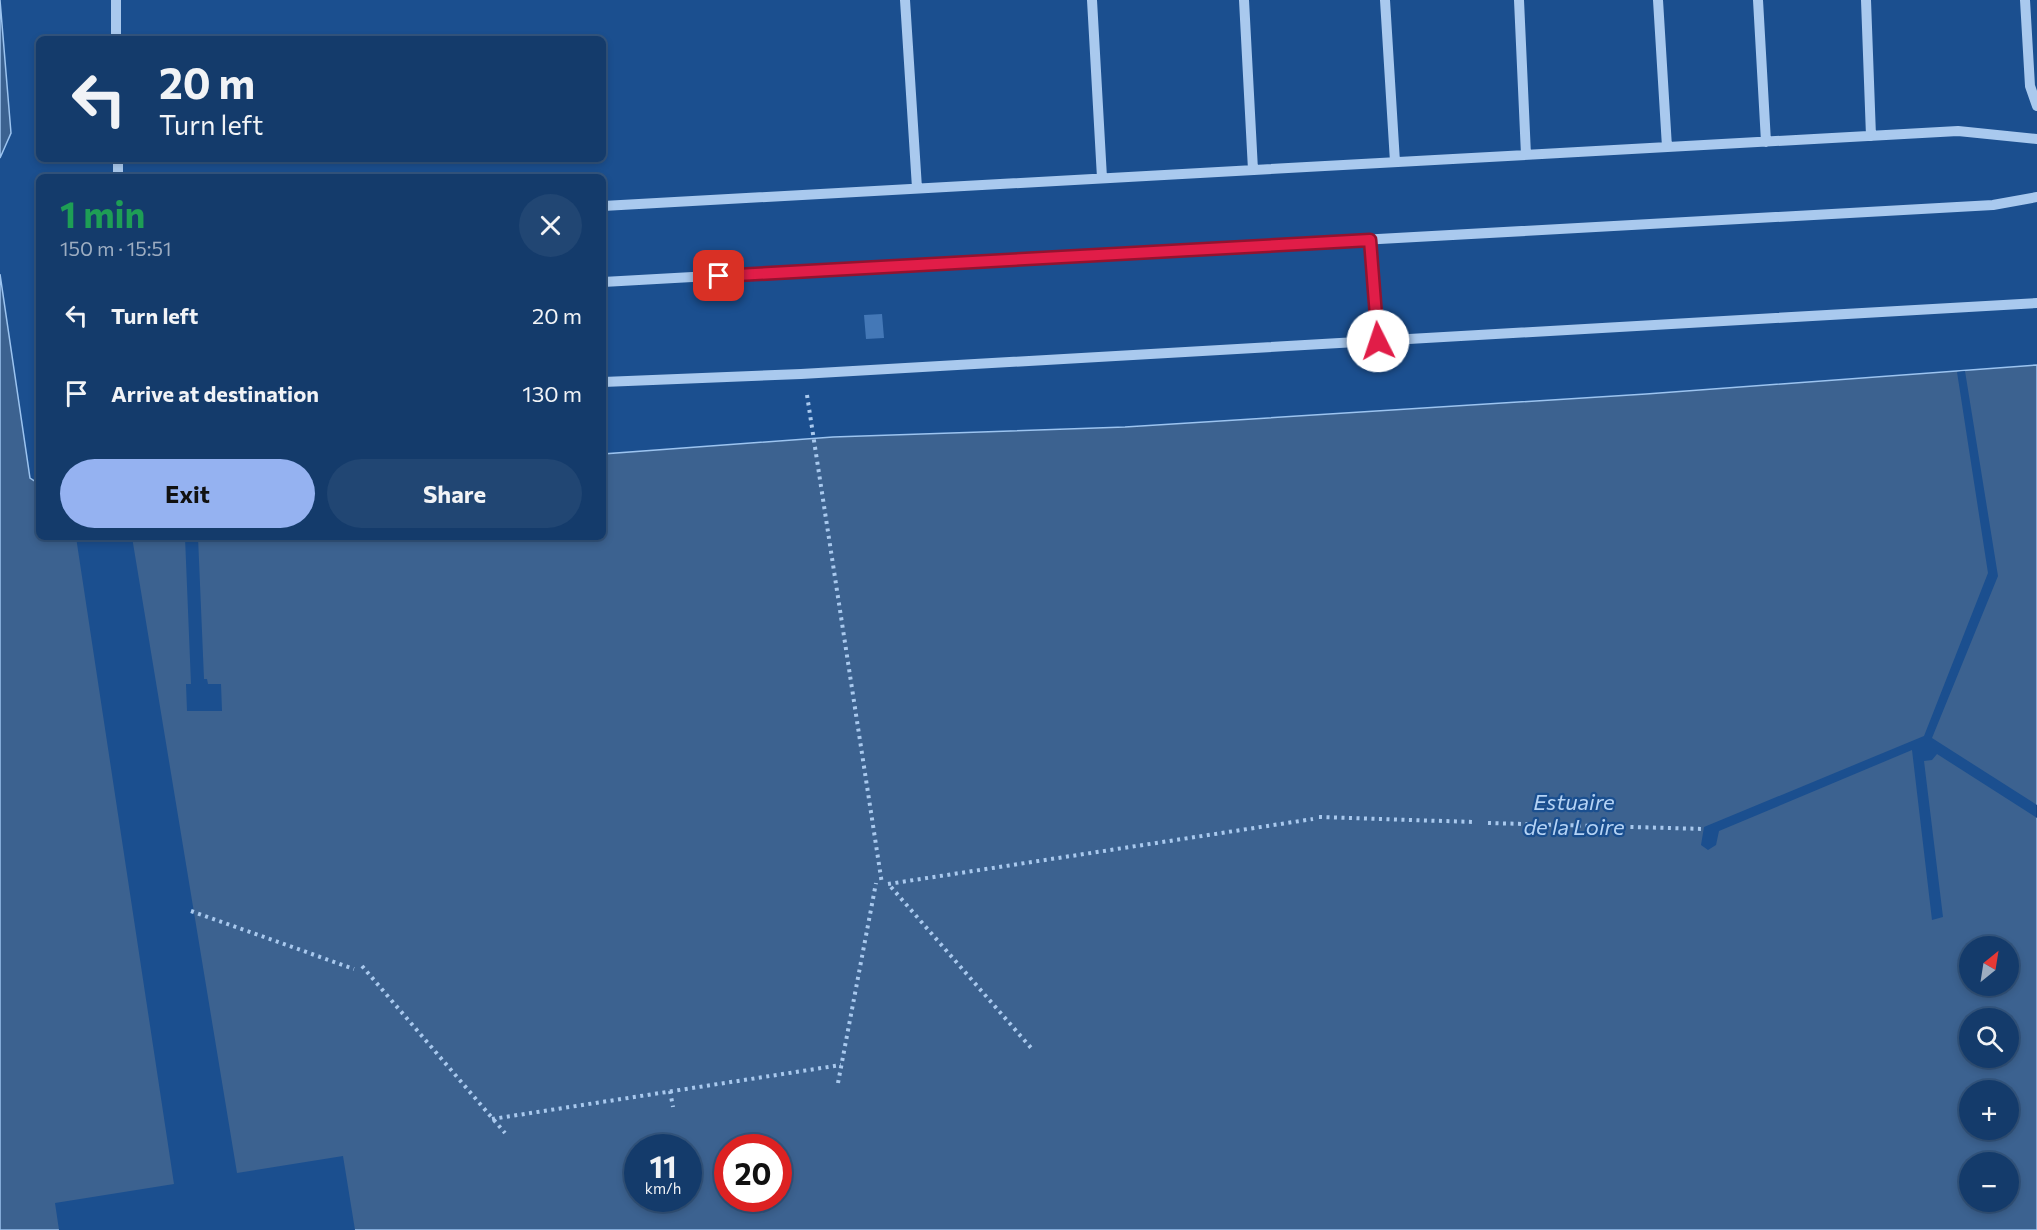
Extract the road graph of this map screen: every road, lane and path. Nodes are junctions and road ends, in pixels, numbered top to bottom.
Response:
1 (116, 0) edge
2 (905, 0) edge
3 (1092, 0) edge
4 (1244, 0) edge
5 (1385, 0) edge
6 (1519, 0) edge
7 (1658, 0) edge
8 (1758, 0) edge
9 (1866, 0) edge
10 (2025, 0) edge
11 (116, 36) edge
12 (2037, 106) edge
13 (1871, 136) junction
14 (2037, 139) edge
15 (1766, 142) junction
16 (1667, 147) junction
17 (1526, 155) junction
18 (1395, 162) junction
19 (1253, 170) junction
20 (1102, 178) junction
21 (917, 188) junction
22 (2037, 197) edge
23 (606, 206) edge
24 (1370, 240) junction
25 (606, 282) edge
26 (2037, 303) edge
27 (1378, 341) junction
28 (606, 382) edge
29 (807, 395) dead end
30 (1319, 817) dead end
31 (1313, 819) dead end
32 (1474, 822) dead end
33 (1488, 823) dead end
34 (1705, 829) dead end
35 (876, 883) dead end
36 (887, 885) junction
37 (190, 911) dead end
38 (362, 966) dead end
39 (354, 969) dead end
40 (1032, 1049) dead end
41 (842, 1065) junction
42 (838, 1083) dead end
43 (670, 1091) junction
44 (673, 1107) dead end
45 (492, 1119) junction
46 (505, 1133) dead end

1 - 11 lane
2 - 21 lane
3 - 20 lane
4 - 19 lane
5 - 18 lane
6 - 17 lane
7 - 16 lane
8 - 15 lane
9 - 13 lane
10 - 12 lane
13 - 14 lane
13 - 15 lane
15 - 16 lane
16 - 17 lane
17 - 18 lane
18 - 19 lane
19 - 20 lane
20 - 21 lane
21 - 23 lane
22 - 24 lane
24 - 25 lane
24 - 27 lane
26 - 27 lane
27 - 28 lane
29 - 36 path
30 - 32 path
31 - 36 path
33 - 34 path
35 - 41 path
36 - 40 path
37 - 39 path
38 - 45 path
41 - 42 path
41 - 43 path
43 - 44 path
43 - 45 path
45 - 46 path

